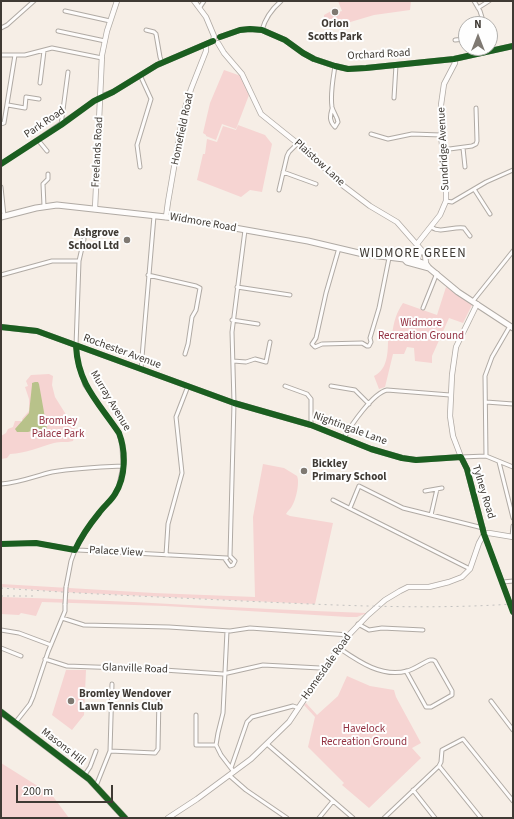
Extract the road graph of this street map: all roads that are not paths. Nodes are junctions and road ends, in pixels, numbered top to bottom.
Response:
1 (34, 1) edge
2 (117, 1) edge
3 (194, 1) edge
4 (204, 1) edge
5 (281, 1) edge
6 (474, 1) edge
7 (489, 1) edge
8 (200, 7) junction
9 (478, 8) junction
10 (65, 11) dead end
11 (481, 16) edge
12 (110, 21) junction
13 (1, 28) edge
14 (146, 30) dead end
15 (262, 30) junction
16 (58, 31) dead end
17 (215, 38) junction
18 (455, 40) dead end
19 (458, 40) edge
20 (105, 41) junction
21 (206, 44) junction
22 (513, 46) edge
23 (498, 47) edge
24 (44, 51) junction
25 (15, 55) junction
26 (1, 56) edge
27 (464, 56) edge
28 (102, 58) junction
29 (454, 59) junction
30 (162, 62) junction
31 (396, 65) junction
32 (335, 66) junction
33 (68, 72) dead end
34 (140, 75) junction
35 (40, 84) dead end
36 (100, 97) junction
37 (394, 98) dead end
38 (38, 99) dead end
39 (8, 105) junction
40 (476, 108) dead end
41 (332, 109) junction
42 (1, 124) edge
43 (61, 125) junction
44 (371, 134) dead end
45 (441, 135) junction
46 (38, 140) junction
47 (298, 143) junction
48 (463, 148) junction
49 (442, 150) junction
50 (47, 151) dead end
51 (1, 164) edge
52 (140, 167) dead end
53 (465, 167) dead end
54 (513, 170) edge
55 (283, 172) junction
56 (48, 174) dead end
57 (316, 184) dead end
58 (1, 187) edge
59 (474, 189) junction
60 (279, 190) dead end
61 (446, 201) junction
62 (44, 206) junction
63 (95, 209) junction
64 (490, 214) dead end
65 (2, 216) edge
66 (154, 216) junction
67 (166, 217) junction
68 (431, 227) junction
69 (245, 230) junction
70 (470, 236) dead end
71 (84, 239) dead end
72 (417, 244) junction
73 (339, 248) junction
74 (422, 251) junction
75 (513, 251) edge
76 (389, 258) junction
77 (79, 261) junction
78 (418, 263) junction
79 (428, 266) junction
80 (437, 273) junction
81 (148, 275) junction
82 (1, 276) edge
83 (237, 287) junction
84 (290, 295) dead end
85 (475, 303) junction
86 (423, 308) dead end
87 (255, 318) dead end
88 (232, 320) junction
89 (254, 323) junction
90 (258, 324) dead end
91 (1, 327) edge
92 (512, 327) edge
93 (316, 338) junction
94 (270, 342) dead end
95 (322, 344) junction
96 (76, 346) junction
97 (185, 354) dead end
98 (233, 360) junction
99 (140, 369) junction
100 (188, 386) junction
101 (286, 386) dead end
102 (331, 386) dead end
103 (450, 395) junction
104 (486, 402) junction
105 (234, 403) junction
106 (369, 404) junction
107 (513, 404) edge
108 (311, 425) junction
109 (344, 438) junction
110 (486, 456) junction
111 (461, 457) junction
112 (498, 462) junction
113 (123, 466) junction
114 (513, 467) edge
115 (1, 484) edge
116 (442, 488) dead end
117 (437, 489) junction
118 (425, 491) dead end
119 (333, 500) dead end
120 (350, 508) junction
121 (431, 515) junction
122 (513, 518) edge
123 (513, 526) edge
124 (484, 528) junction
125 (484, 534) junction
126 (512, 537) edge
127 (1, 544) edge
128 (75, 550) junction
129 (166, 555) junction
130 (230, 556) junction
131 (225, 559) junction
132 (470, 569) junction
133 (513, 581) edge
134 (503, 582) junction
135 (510, 603) dead end
136 (62, 618) junction
137 (358, 624) junction
138 (1, 630) edge
139 (423, 630) dead end
140 (227, 631) junction
141 (349, 635) junction
142 (51, 645) junction
143 (1, 648) edge
144 (339, 648) junction
145 (21, 656) dead end
146 (45, 659) junction
147 (325, 669) junction
148 (406, 671) junction
149 (225, 673) junction
150 (112, 684) dead end
151 (159, 696) dead end
152 (490, 701) dead end
153 (299, 708) junction
154 (1, 712) edge
155 (196, 715) dead end
156 (15, 723) junction
157 (513, 730) edge
158 (267, 744) junction
159 (216, 745) junction
160 (96, 751) dead end
161 (110, 751) junction
162 (439, 766) junction
163 (233, 770) junction
164 (84, 776) junction
165 (230, 776) junction
166 (96, 786) junction
167 (413, 790) junction
168 (333, 801) junction
169 (513, 801) edge
170 (125, 818) edge
171 (168, 818) edge
172 (287, 818) edge
173 (319, 818) edge
174 (353, 818) edge
175 (384, 818) edge
176 (435, 818) edge
177 (481, 818) edge

1 - 13 street
2 - 12 street, Freelands Road
3 - 8 street
4 - 8 street
5 - 15 street
6 - 9 street
7 - 9 street
8 - 17 street
9 - 11 street
10 - 12 street
12 - 20 street, Freelands Road
14 - 30 street
15 - 17 street, Orchard Road
15 - 32 street, Orchard Road
16 - 20 street
17 - 21 street, Orchard Road
17 - 47 street, Plaistow Lane
18 - 19 street
20 - 28 street, Freelands Road
21 - 30 street, Orchard Road
21 - 67 street, Homefield Road
22 - 23 street
24 - 25 street
24 - 28 street
24 - 35 street
25 - 26 street
25 - 39 street
27 - 29 street
28 - 36 street, Freelands Road
29 - 31 street, Orchard Road
29 - 45 street, Sundridge Avenue
30 - 34 street, Orchard Road
31 - 32 street, Orchard Road
31 - 37 street
32 - 41 street
33 - 43 street
34 - 36 street, Orchard Road
34 - 52 street
36 - 43 street, Park Road
36 - 63 street, Freelands Road
38 - 39 street
39 - 42 street
40 - 48 street
41 - 41 street
43 - 46 street, Park Road
44 - 45 street
45 - 49 street, Sundridge Avenue
46 - 50 street
46 - 51 street, Park Road
47 - 55 street
47 - 72 street, Plaistow Lane
48 - 49 street
48 - 53 street
49 - 61 street, Sundridge Avenue
54 - 59 street
55 - 57 street
55 - 60 street
56 - 62 street
58 - 65 street
59 - 61 street
59 - 64 street
61 - 68 street, Sundridge Avenue
62 - 63 main road, Widmore Road
62 - 65 main road, Widmore Road
63 - 66 main road, Widmore Road
66 - 67 main road, Widmore Road
66 - 81 street
67 - 69 main road, Widmore Road
68 - 70 street
68 - 72 street, Sundridge Avenue
69 - 73 main road, Widmore Road
69 - 83 street
71 - 77 street, Murray Avenue
72 - 74 street, Plaistow Lane
73 - 76 main road, Widmore Road
73 - 93 street
74 - 78 street
74 - 79 street, Plaistow Lane
75 - 85 street
76 - 78 main road, Widmore Road
76 - 95 street
77 - 82 street
77 - 96 street, Murray Avenue
78 - 79 main road, Widmore Road
79 - 80 main road, Widmore Road
80 - 85 main road, Widmore Road
80 - 86 street
81 - 97 street
81 - 99 street
83 - 84 street
83 - 88 street
85 - 92 main road, Widmore Road
85 - 103 street, Tylney Road
87 - 89 street
88 - 89 street
88 - 98 street
89 - 90 street
91 - 96 street, Rochester Avenue
92 - 104 street
93 - 95 street
93 - 95 street
94 - 98 street
96 - 99 street, Rochester Avenue
96 - 113 street, Murray Avenue
98 - 105 street
99 - 100 street, Rochester Avenue
100 - 105 street, Rochester Avenue
100 - 129 street
101 - 108 street
102 - 106 street
103 - 106 street
103 - 111 street, Tylney Road
104 - 107 street
104 - 110 street
105 - 108 street, Nightingale Lane
105 - 130 street
106 - 109 street
108 - 109 street, Nightingale Lane
109 - 111 street, Nightingale Lane
110 - 111 street, Nightingale Lane
110 - 112 street, Nightingale Lane
111 - 124 street, Tylney Road
112 - 114 street, Nightingale Lane
112 - 122 street
113 - 115 street
113 - 128 street, Murray Avenue
116 - 117 street
117 - 118 street
117 - 121 street
119 - 120 street
120 - 121 street
120 - 132 street
121 - 124 street
123 - 126 street
124 - 125 street, Tylney Road
125 - 126 street
125 - 132 street
125 - 134 street
127 - 128 street, Palace View
128 - 129 street, Palace View
128 - 136 street, Murray Avenue, bridge
129 - 131 street, Palace View
130 - 131 street
130 - 131 street, Palace View
132 - 137 street, Homesdale Road
133 - 134 street
134 - 135 street
136 - 140 street
136 - 142 street, Murray Avenue
137 - 139 street
137 - 141 street, Homesdale Road
138 - 142 street
140 - 141 street
140 - 149 street
141 - 144 street, Homesdale Road
142 - 146 street, Murray Avenue
143 - 145 street
144 - 147 street, Homesdale Road
144 - 148 street
146 - 149 street, Glanville Road
146 - 156 street, Murray Avenue
147 - 149 street, Glanville Road
147 - 153 street, Homesdale Road
148 - 148 street
149 - 159 street
150 - 161 street
151 - 161 street
152 - 157 street
153 - 158 street, Homesdale Road
153 - 163 street
154 - 156 main road, Masons Hill
155 - 159 street
156 - 164 main road, Masons Hill
158 - 163 street, Homesdale Road
158 - 168 street
159 - 163 street
160 - 164 street
161 - 166 street
162 - 167 street
162 - 169 street
162 - 177 street
163 - 165 street, Homesdale Road
164 - 166 main road, Masons Hill
165 - 171 street, Homesdale Road
165 - 172 street
166 - 170 main road, Masons Hill
167 - 175 street
167 - 176 street
168 - 173 street
168 - 174 street

